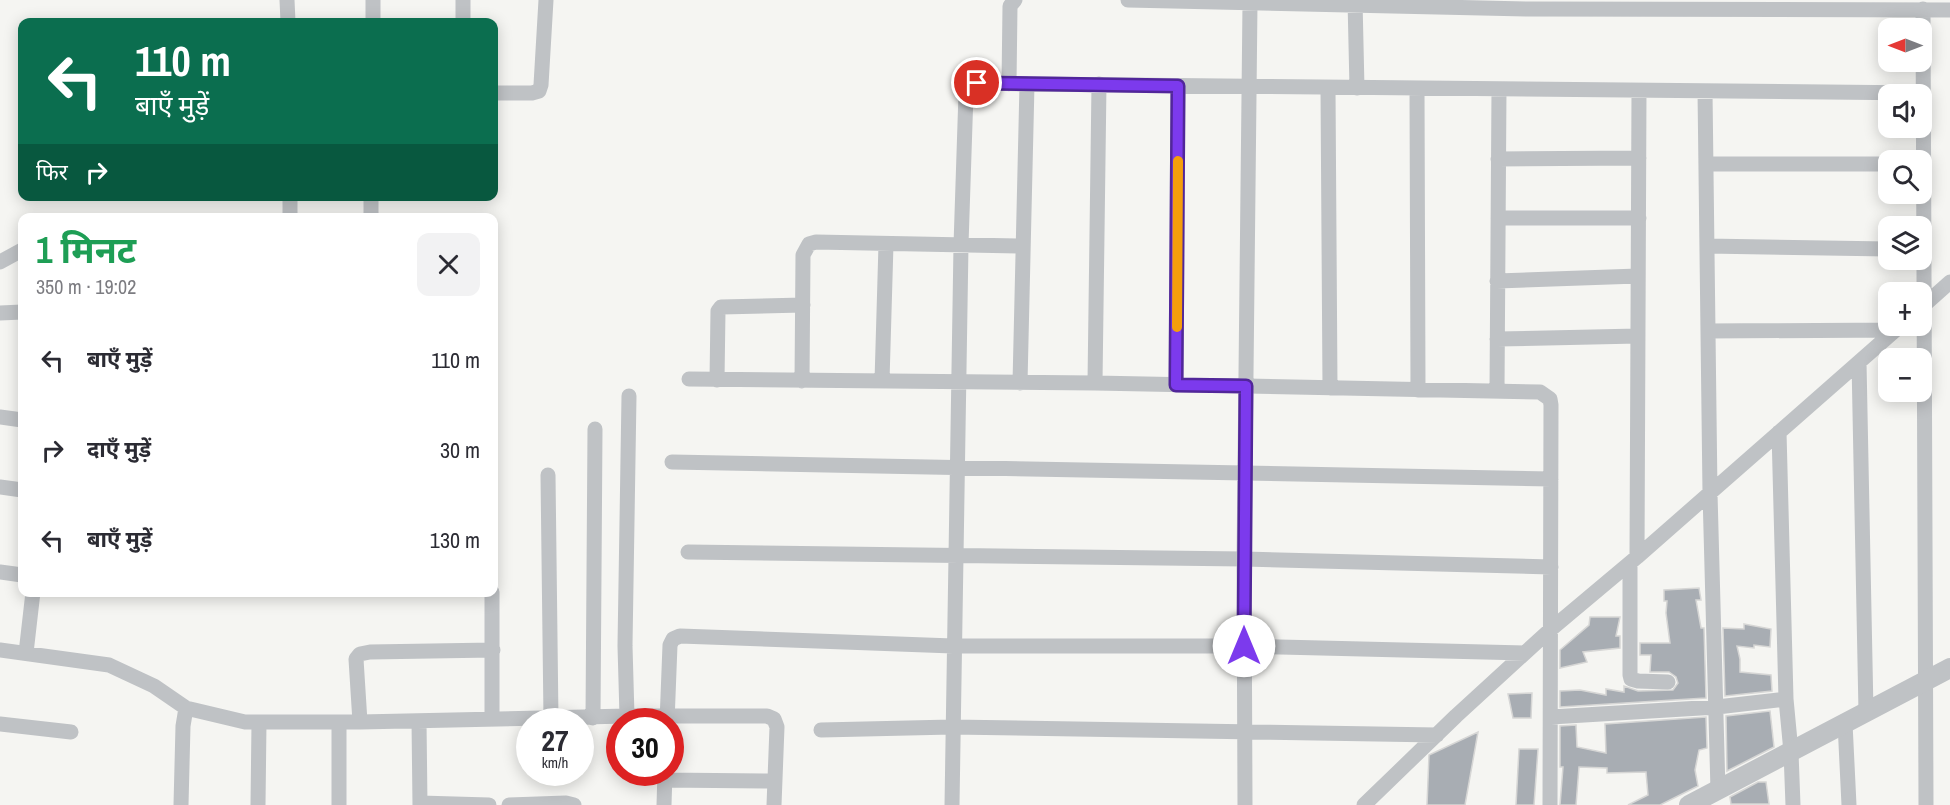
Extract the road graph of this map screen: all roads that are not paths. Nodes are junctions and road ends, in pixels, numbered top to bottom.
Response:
1 (287, 0) edge
2 (373, 0) edge
3 (463, 0) edge
4 (546, 0) edge
5 (1015, 0) edge
6 (1128, 0) edge
7 (1281, 2) edge
8 (1355, 2) edge
9 (1250, 3) junction
10 (1438, 3) edge
11 (1528, 5) edge
12 (1618, 5) edge
13 (1923, 9) junction
14 (1950, 10) edge
15 (288, 18) edge
16 (373, 18) edge
17 (463, 18) edge
18 (1009, 84) junction
19 (1026, 84) junction
20 (1099, 84) junction
21 (1923, 84) edge
22 (1178, 86) junction
23 (1250, 87) junction
24 (1328, 88) junction
25 (1357, 88) junction
26 (1417, 89) junction
27 (1499, 89) junction
28 (1639, 91) junction
29 (1705, 91) junction
30 (498, 93) edge
31 (1878, 93) edge
32 (1639, 158) junction
33 (1498, 159) junction
34 (1706, 164) junction
35 (1878, 164) edge
36 (1498, 218) junction
37 (1639, 218) junction
38 (886, 244) junction
39 (961, 245) junction
40 (1023, 246) junction
41 (1707, 246) junction
42 (1878, 249) edge
43 (18, 252) edge
44 (1, 260) edge
45 (1638, 276) junction
46 (1497, 281) junction
47 (1950, 282) edge
48 (1932, 298) edge
49 (803, 304) junction
50 (18, 312) edge
51 (0, 313) edge
52 (1878, 328) edge
53 (1708, 331) junction
54 (1638, 336) junction
55 (1889, 336) edge
56 (1923, 336) edge
57 (1497, 339) junction
58 (1859, 362) junction
59 (689, 379) dead end
60 (717, 380) junction
61 (802, 381) junction
62 (882, 381) junction
63 (959, 383) junction
64 (1020, 383) junction
65 (1095, 383) junction
66 (1176, 385) junction
67 (1246, 386) junction
68 (1330, 388) junction
69 (1418, 390) junction
70 (1497, 392) junction
71 (629, 396) dead end
72 (0, 417) edge
73 (18, 419) edge
74 (595, 429) dead end
75 (1779, 432) junction
76 (672, 462) dead end
77 (958, 468) junction
78 (1245, 472) junction
79 (548, 475) dead end
80 (1551, 479) junction
81 (0, 487) edge
82 (18, 489) edge
83 (1710, 493) junction
84 (688, 552) dead end
85 (956, 555) junction
86 (1244, 560) junction
87 (1633, 560) junction
88 (1551, 567) junction
89 (0, 572) edge
90 (18, 574) edge
91 (32, 597) edge
92 (492, 597) edge
93 (1550, 630) junction
94 (953, 646) junction
95 (1244, 646) junction
96 (0, 650) edge
97 (493, 650) junction
98 (26, 653) junction
99 (1525, 653) junction
100 (1950, 668) edge
101 (1927, 681) junction
102 (1668, 682) dead end
103 (1786, 699) junction
104 (1717, 707) junction
105 (186, 708) junction
106 (551, 708) edge
107 (593, 708) edge
108 (627, 708) edge
109 (668, 708) edge
110 (1866, 712) junction
111 (1551, 717) junction
112 (492, 719) junction
113 (516, 719) edge
114 (684, 719) edge
115 (419, 721) junction
116 (339, 722) junction
117 (360, 722) junction
118 (259, 723) junction
119 (1845, 723) junction
120 (0, 724) edge
121 (952, 727) junction
122 (821, 730) dead end
123 (71, 732) dead end
124 (1245, 732) junction
125 (1437, 735) junction
126 (1791, 752) junction
127 (684, 777) edge
128 (775, 781) junction
129 (665, 786) edge
130 (1718, 790) junction
131 (420, 804) edge
132 (181, 805) edge
133 (258, 805) edge
134 (339, 805) edge
135 (489, 805) edge
136 (509, 805) edge
137 (574, 805) edge
138 (664, 805) edge
139 (774, 805) edge
140 (952, 805) edge
141 (1245, 805) edge
142 (1364, 805) edge
143 (1550, 805) edge
144 (1689, 805) edge
145 (1793, 805) edge
146 (1849, 805) edge
147 (1926, 805) edge

1 - 15 street
2 - 16 street
3 - 17 street
4 - 30 street
5 - 18 street
6 - 9 street
7 - 8 street
7 - 9 street
8 - 10 street
8 - 25 street
9 - 23 street
10 - 11 street
11 - 12 street
12 - 13 street
13 - 14 street
13 - 21 street
18 - 19 street
18 - 39 street
19 - 20 street
19 - 40 street
20 - 22 street
20 - 65 street
22 - 23 street
22 - 66 street
23 - 24 street
23 - 67 street
24 - 25 street
24 - 68 street
25 - 26 street
26 - 27 street
26 - 69 street
27 - 28 street
27 - 33 street
28 - 29 street
28 - 32 street
29 - 31 street
29 - 34 street
32 - 33 street
32 - 37 street
33 - 36 street
34 - 35 street
34 - 41 street
36 - 37 street
36 - 46 street
37 - 45 street
38 - 39 street
38 - 49 street
38 - 62 street
39 - 40 street
39 - 63 street
40 - 64 street
41 - 42 street
41 - 53 street
43 - 44 street
45 - 46 street
45 - 54 street
46 - 57 street
47 - 48 street
49 - 60 street
49 - 61 street
50 - 51 street
52 - 53 street
53 - 83 street
54 - 57 street
54 - 87 street
55 - 58 street
56 - 101 street
57 - 70 street
58 - 75 street
58 - 110 street
59 - 60 street
60 - 61 street
61 - 62 street
62 - 63 street
63 - 64 street
63 - 77 street
64 - 65 street
65 - 66 street
66 - 67 street
67 - 68 street
67 - 78 street
68 - 69 street
69 - 70 street
70 - 80 street
71 - 108 street
72 - 73 street
74 - 107 street
75 - 83 street
75 - 103 street
76 - 77 street
77 - 78 street
77 - 85 street
78 - 80 street
78 - 86 street
79 - 106 street
80 - 88 street
81 - 82 street
83 - 87 street
83 - 104 street
84 - 85 street
85 - 86 street
85 - 94 street
86 - 88 street
86 - 95 street
87 - 93 street
87 - 102 street
88 - 93 street
89 - 90 street
91 - 98 street
92 - 97 street
93 - 99 street
93 - 111 street
94 - 95 street
94 - 109 street
94 - 121 street
95 - 99 street
95 - 124 street
96 - 98 street
97 - 112 street
97 - 117 street
98 - 105 street
99 - 125 street
100 - 101 street
101 - 110 street
101 - 147 street
103 - 104 street
103 - 126 street
104 - 111 street
104 - 130 street
105 - 118 street
105 - 132 street
110 - 119 street
111 - 143 street
112 - 113 street
112 - 115 street
114 - 128 street
115 - 117 street
115 - 131 street
116 - 117 street
116 - 118 street
116 - 134 street
118 - 133 street
119 - 126 street
119 - 146 street
120 - 123 street
121 - 122 street
121 - 124 street
121 - 140 street
124 - 125 street
124 - 141 street
125 - 142 street
126 - 130 street
126 - 145 street
127 - 128 street
128 - 139 street
129 - 138 street
130 - 144 street
131 - 135 street
136 - 137 street

